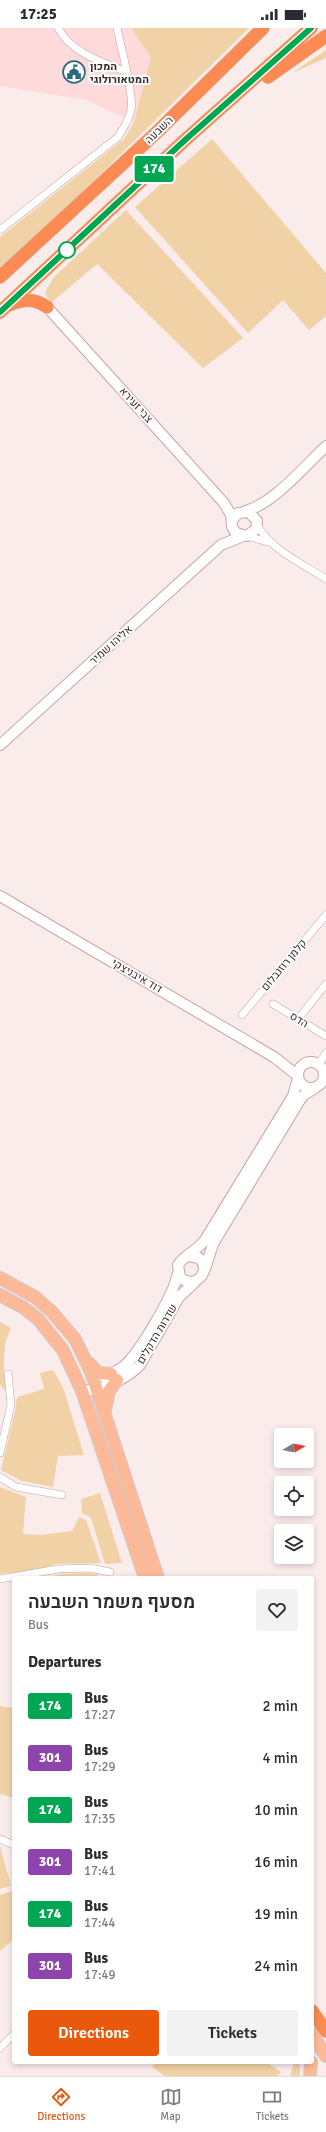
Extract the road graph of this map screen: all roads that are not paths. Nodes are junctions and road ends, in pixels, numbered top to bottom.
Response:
1 (58, 28) edge
2 (117, 28) edge
3 (263, 28) edge
4 (311, 28) edge
5 (326, 36) edge
6 (127, 72) junction
7 (185, 140) junction
8 (0, 230) edge
9 (42, 273) junction
10 (0, 277) edge
11 (47, 307) junction
12 (4, 309) edge
13 (326, 446) edge
14 (269, 500) junction
15 (224, 503) junction
16 (244, 511) junction
17 (232, 522) junction
18 (257, 523) junction
19 (245, 536) junction
20 (272, 544) junction
21 (221, 545) junction
22 (326, 579) edge
23 (0, 745) edge
24 (0, 896) edge
25 (326, 915) edge
26 (326, 984) edge
27 (273, 1004) dead end
28 (242, 1015) dead end
29 (298, 1019) junction
30 (326, 1036) edge
31 (326, 1053) edge
32 (274, 1056) junction
33 (305, 1063) junction
34 (318, 1064) junction
35 (298, 1077) junction
36 (325, 1079) edge
37 (319, 1088) edge
38 (188, 1256) junction
39 (204, 1269) junction
40 (178, 1273) junction
41 (0, 1278) edge
42 (195, 1282) junction
43 (0, 1295) edge
44 (86, 1359) junction
45 (8, 1374) dead end
46 (114, 1377) junction
47 (96, 1386) junction
48 (82, 1391) junction
49 (105, 1414) junction
50 (0, 1453) edge
51 (0, 1477) edge
52 (62, 1495) dead end
53 (105, 1574) edge
54 (17, 1576) edge
55 (144, 1576) edge
56 (157, 1576) edge
57 (12, 1577) edge
58 (0, 1579) edge
59 (0, 1839) edge
60 (12, 1844) edge
61 (314, 2015) edge
62 (314, 2015) edge
63 (326, 2031) edge
64 (326, 2035) edge
65 (12, 2036) edge
66 (314, 2037) edge
67 (0, 2048) edge
68 (326, 2056) edge
69 (311, 2064) edge
70 (310, 2076) edge

1 - 6 street
2 - 6 street
3 - 10 highway, השבעה
4 - 7 highway
5 - 7 highway
6 - 8 street
7 - 9 highway
9 - 11 highway
9 - 12 highway
11 - 12 highway
11 - 15 street, צבי זעירא
13 - 14 street
14 - 16 street
14 - 18 street
15 - 16 street, צבי זעירא
15 - 17 street, צבי זעירא
16 - 17 street
16 - 18 street
17 - 19 street
17 - 21 street, אליהו שמיר
18 - 19 street
18 - 20 street
19 - 20 street
19 - 21 street, אליהו שמיר
20 - 22 street
21 - 23 street, אליהו שמיר
24 - 32 street, דוד איבניצקי
25 - 28 street, קלמן רוזנבלום
26 - 29 street
27 - 29 street, הדס
29 - 30 street, הדס
31 - 34 street
32 - 33 street, דוד איבניצקי
32 - 35 street, דוד איבניצקי
33 - 34 street
33 - 35 street
34 - 36 street
35 - 37 street
35 - 38 street
36 - 37 street
37 - 39 street
38 - 39 street
38 - 40 street
39 - 42 street
40 - 42 street
40 - 46 street, שדרות הדקלים
41 - 44 main road
42 - 46 street, שדרות הדקלים
43 - 48 main road
44 - 46 main road
44 - 47 main road
45 - 50 street
46 - 47 street, שדרות הדקלים
46 - 49 main road
47 - 48 street, שדרות הדקלים
47 - 49 main road
48 - 55 main road
49 - 56 main road
51 - 52 street
53 - 54 street
57 - 58 street
59 - 60 street
61 - 63 highway
62 - 64 main road
65 - 67 street
66 - 68 main road
69 - 70 main road

